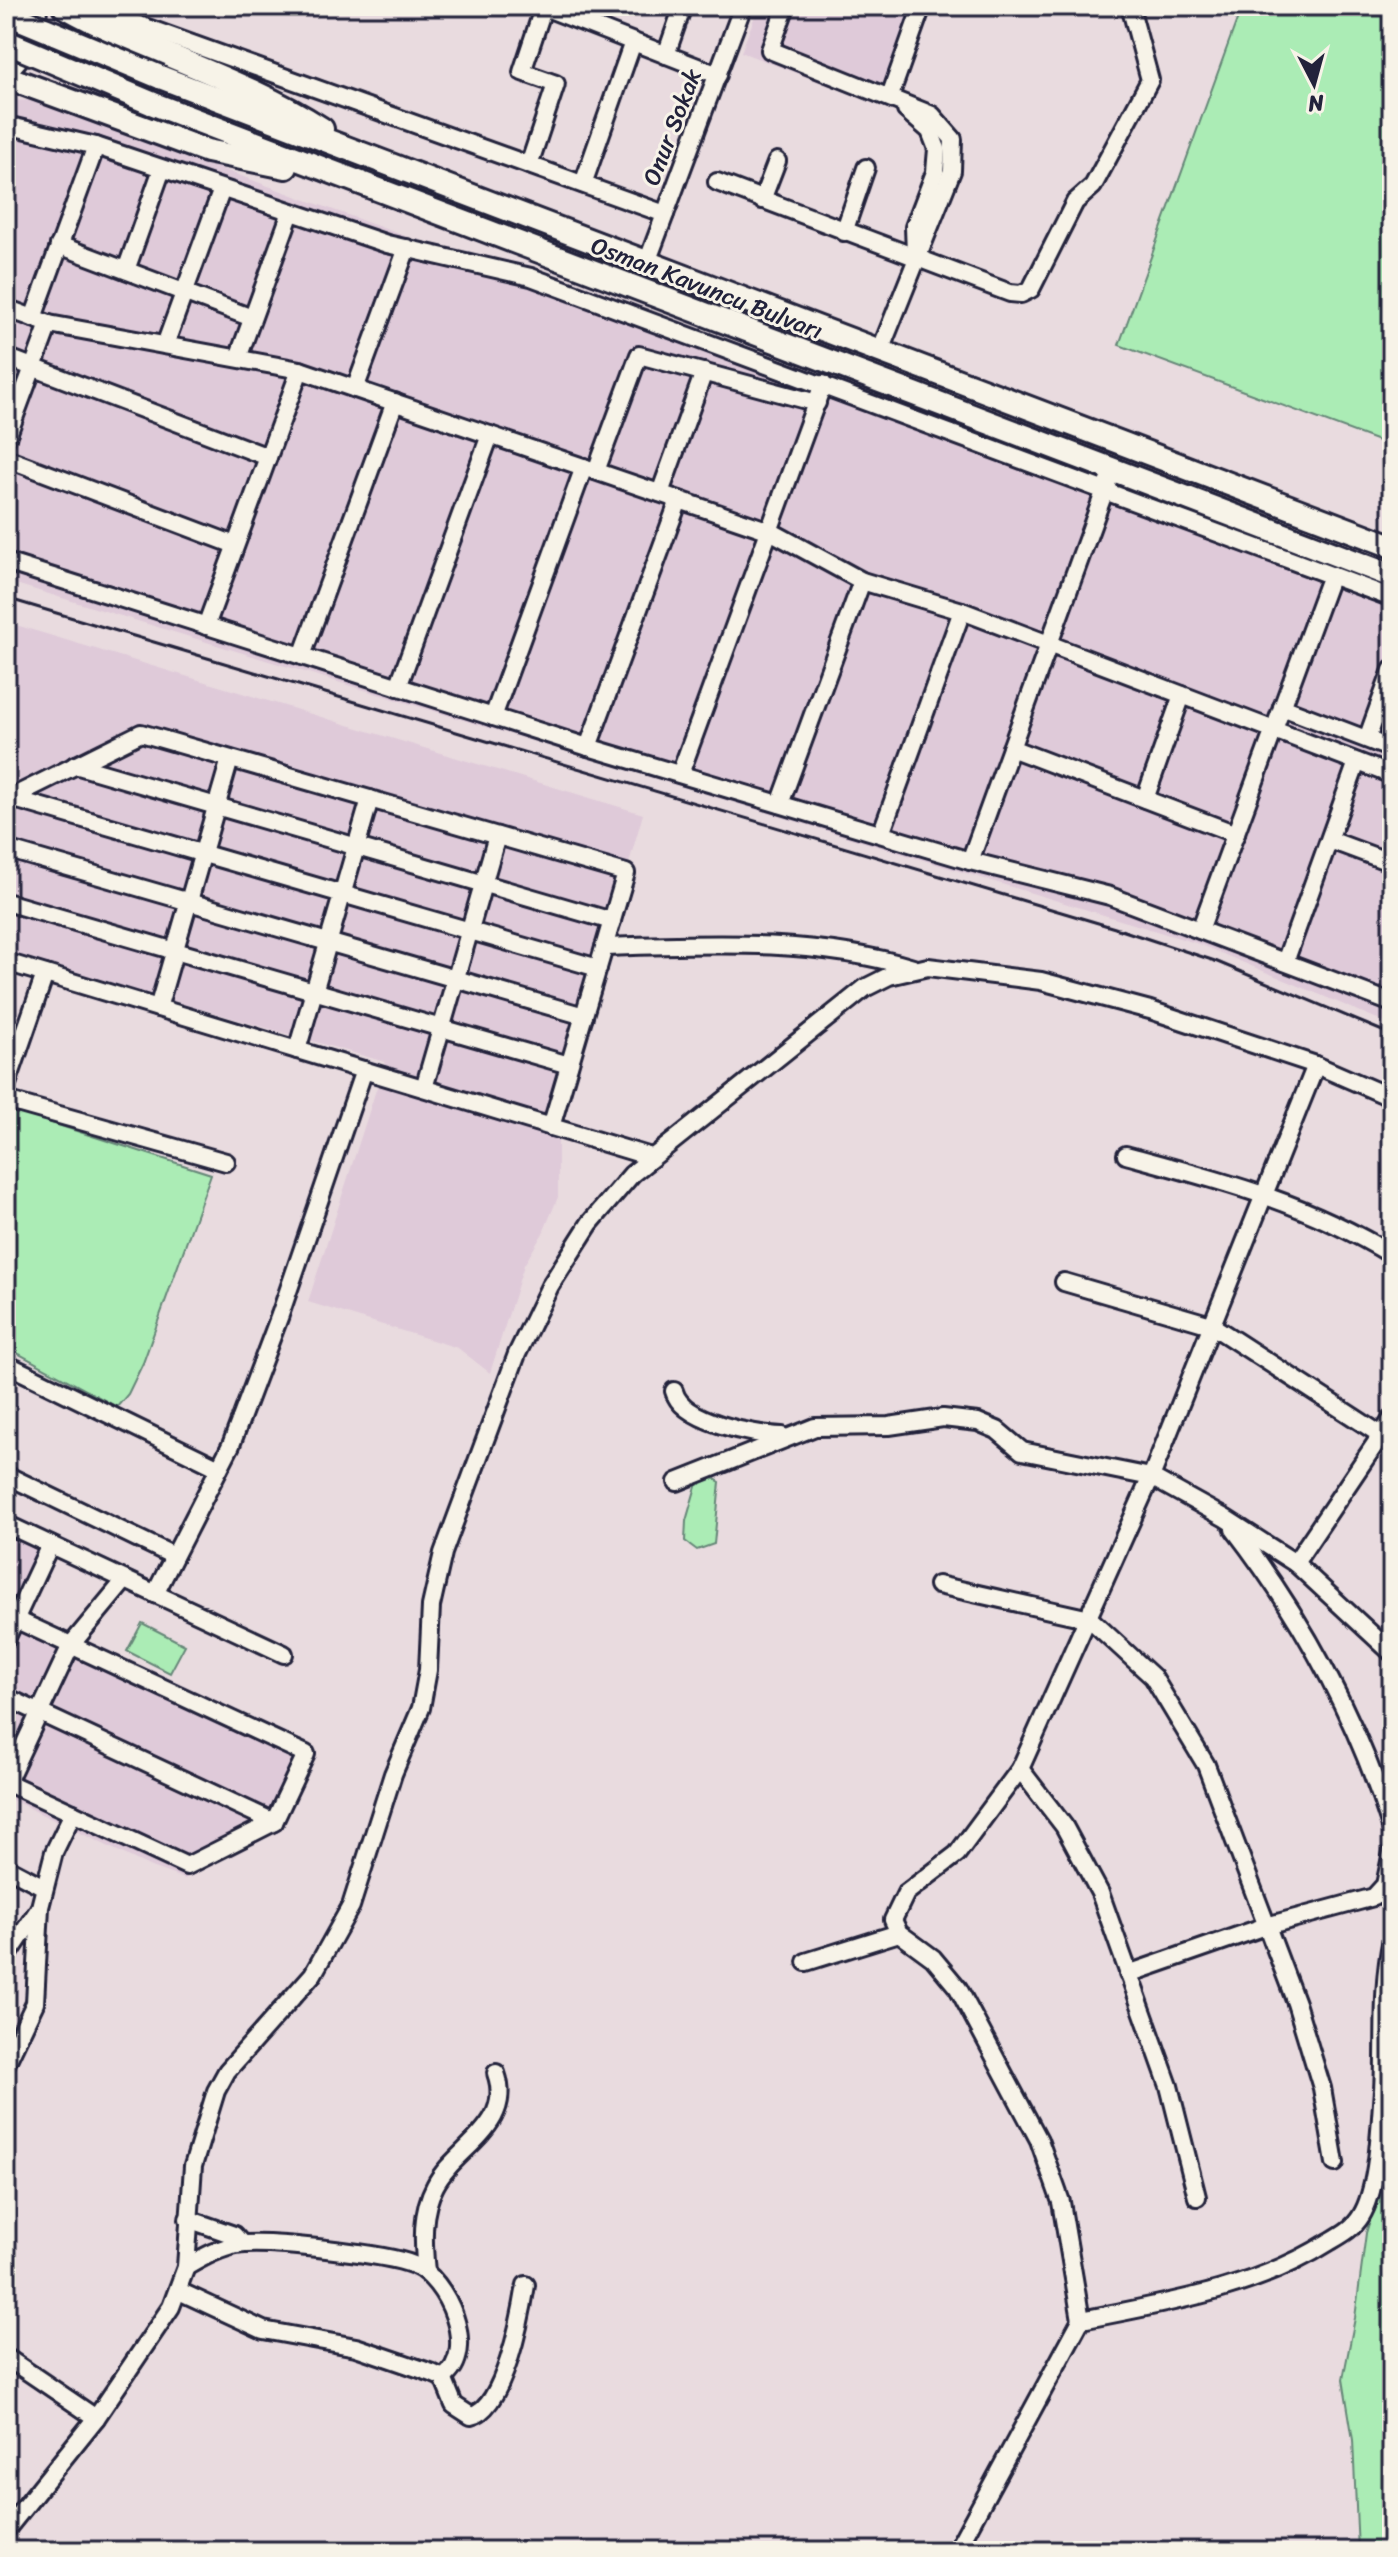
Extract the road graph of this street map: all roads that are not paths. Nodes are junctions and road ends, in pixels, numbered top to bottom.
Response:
1 (38, 6) edge
2 (64, 6) edge
3 (108, 6) edge
4 (683, 6) edge
5 (743, 6) edge
6 (786, 6) edge
7 (922, 6) edge
8 (1130, 6) edge
9 (544, 7) edge
10 (6, 13) edge
11 (6, 42) edge
12 (633, 42) junction
13 (666, 55) junction
14 (6, 75) edge
15 (718, 75) junction
16 (890, 96) junction
17 (6, 125) edge
18 (96, 146) junction
19 (360, 153) junction
20 (777, 161) dead end
21 (529, 165) junction
22 (866, 168) dead end
23 (162, 169) junction
24 (349, 181) junction
25 (717, 182) dead end
26 (583, 184) junction
27 (222, 189) junction
28 (762, 200) junction
29 (291, 212) junction
30 (665, 214) junction
31 (844, 232) junction
32 (59, 245) junction
33 (407, 248) junction
34 (915, 258) junction
35 (646, 265) junction
36 (126, 270) junction
37 (184, 292) junction
38 (6, 308) edge
39 (252, 318) junction
40 (41, 321) junction
41 (165, 345) junction
42 (880, 351) junction
43 (6, 357) edge
44 (238, 358) junction
45 (33, 367) junction
46 (300, 370) junction
47 (704, 372) junction
48 (823, 384) junction
49 (355, 389) junction
50 (395, 402) junction
51 (817, 403) junction
52 (490, 435) junction
53 (6, 440) edge
54 (268, 457) junction
55 (6, 458) edge
56 (590, 469) junction
57 (1109, 480) junction
58 (660, 493) junction
59 (679, 500) junction
60 (770, 531) junction
61 (235, 545) junction
62 (1392, 546) edge
63 (6, 562) edge
64 (1331, 575) junction
65 (1392, 576) edge
66 (862, 581) junction
67 (1392, 598) edge
68 (962, 611) junction
69 (206, 626) junction
70 (1048, 644) junction
71 (302, 656) junction
72 (1392, 670) edge
73 (398, 687) junction
74 (1182, 695) junction
75 (1282, 707) junction
76 (493, 717) junction
77 (1273, 730) junction
78 (1367, 739) junction
79 (588, 747) junction
80 (1011, 748) junction
81 (1392, 749) edge
82 (230, 759) junction
83 (1357, 762) junction
84 (75, 765) junction
85 (680, 774) junction
86 (1392, 775) edge
87 (8, 799) edge
88 (370, 799) junction
89 (1145, 799) junction
90 (780, 804) junction
91 (217, 806) junction
92 (881, 834) junction
93 (1236, 834) junction
94 (497, 836) junction
95 (1330, 840) junction
96 (356, 847) junction
97 (6, 849) edge
98 (203, 853) junction
99 (970, 861) junction
100 (1392, 863) edge
101 (484, 883) junction
102 (343, 894) junction
103 (189, 901) junction
104 (6, 902) edge
105 (612, 921) junction
106 (1200, 930) junction
107 (470, 931) junction
108 (329, 942) junction
109 (604, 947) junction
110 (174, 951) junction
111 (6, 962) edge
112 (1285, 962) junction
113 (598, 968) junction
114 (914, 969) junction
115 (45, 974) junction
116 (456, 979) junction
117 (314, 991) junction
118 (1392, 1003) edge
119 (158, 1008) junction
120 (584, 1016) junction
121 (441, 1028) junction
122 (297, 1050) junction
123 (569, 1065) junction
124 (1316, 1065) junction
125 (364, 1070) junction
126 (6, 1087) edge
127 (424, 1088) junction
128 (1392, 1098) edge
129 (6, 1100) edge
130 (551, 1127) junction
131 (1126, 1155) dead end
132 (651, 1157) junction
133 (226, 1162) dead end
134 (1265, 1193) junction
135 (1392, 1255) edge
136 (1064, 1282) dead end
137 (1211, 1325) junction
138 (6, 1364) edge
139 (674, 1391) dead end
140 (1392, 1419) edge
141 (787, 1436) junction
142 (1387, 1438) edge
143 (219, 1468) junction
144 (6, 1475) edge
145 (1151, 1477) junction
146 (677, 1482) dead end
147 (1225, 1518) junction
148 (6, 1524) edge
149 (50, 1545) junction
150 (174, 1556) junction
151 (1295, 1563) junction
152 (125, 1580) junction
153 (938, 1585) dead end
154 (155, 1594) junction
155 (11, 1617) edge
156 (1090, 1619) junction
157 (6, 1639) edge
158 (71, 1645) junction
159 (1392, 1653) edge
160 (284, 1654) dead end
161 (6, 1697) edge
162 (40, 1712) junction
163 (1020, 1769) junction
164 (6, 1783) edge
165 (73, 1813) junction
166 (274, 1822) junction
167 (1392, 1830) edge
168 (1392, 1852) edge
169 (6, 1867) edge
170 (44, 1887) junction
171 (40, 1907) junction
172 (1266, 1926) junction
173 (899, 1933) junction
174 (1392, 1939) edge
175 (6, 1958) edge
176 (806, 1962) dead end
177 (1128, 1974) junction
178 (6, 2064) edge
179 (496, 2073) dead end
180 (1335, 2163) dead end
181 (1197, 2197) dead end
182 (188, 2219) junction
183 (242, 2244) junction
184 (186, 2267) junction
185 (426, 2272) junction
186 (526, 2285) dead end
187 (179, 2291) junction
188 (1081, 2320) junction
189 (6, 2357) edge
190 (443, 2378) junction
191 (96, 2418) junction
192 (6, 2528) edge
193 (956, 2551) edge

1 - 14 street
2 - 19 highway
3 - 21 street
4 - 13 street
5 - 15 street, Onur Sokak
6 - 16 street
7 - 16 street
8 - 34 street
9 - 12 street
9 - 21 street
10 - 19 highway, Osman Kavuncu Bulvarı, bridge
11 - 24 highway, Osman Kavuncu Bulvarı, bridge
12 - 13 street
12 - 26 street
13 - 15 street
14 - 24 highway
15 - 30 street, Onur Sokak
16 - 34 street
17 - 18 street
18 - 23 street
18 - 32 street
19 - 35 highway, Osman Kavuncu Bulvarı
20 - 28 street
21 - 26 street
22 - 31 street
23 - 27 street
23 - 36 street
24 - 57 highway, Osman Kavuncu Bulvarı
25 - 28 street
26 - 30 street
27 - 29 street
27 - 37 street
28 - 31 street
29 - 33 street
29 - 39 street
30 - 35 street, Onur Sokak
31 - 34 street
32 - 36 street
32 - 40 street
33 - 48 street
33 - 49 street
34 - 42 street
35 - 42 highway, Osman Kavuncu Bulvarı
36 - 37 street
37 - 39 street
37 - 41 street
38 - 40 street
39 - 44 street
40 - 41 street
40 - 45 street
41 - 44 street
42 - 62 highway, Osman Kavuncu Bulvarı
43 - 45 street
44 - 46 street
45 - 53 street
45 - 54 street
46 - 49 street
46 - 54 street
47 - 51 street
47 - 56 street
47 - 58 street
48 - 51 street
48 - 57 street
49 - 50 street
50 - 52 street
50 - 71 street
51 - 60 street
52 - 56 street
52 - 73 street
54 - 61 street
55 - 61 street
56 - 58 street
56 - 76 street
57 - 64 street
57 - 65 highway, Osman Kavuncu Bulvarı
57 - 70 street
58 - 59 street
59 - 60 street
59 - 79 street
60 - 66 street
60 - 85 street
61 - 69 street
63 - 69 street
64 - 67 street
64 - 75 street
66 - 68 street
66 - 90 street
68 - 70 street
68 - 92 street
69 - 71 street
70 - 74 street
70 - 80 street
71 - 73 street
72 - 78 street
73 - 76 street
74 - 77 street
74 - 89 street
75 - 77 street
75 - 78 street
76 - 79 street
77 - 83 street
77 - 93 street
78 - 81 street
79 - 85 street
80 - 89 street
80 - 99 street
82 - 84 street
82 - 88 street
82 - 91 street
83 - 86 street
83 - 95 street
84 - 87 street
84 - 91 street
85 - 90 street
87 - 98 street
88 - 94 street
88 - 96 street
89 - 93 street
90 - 92 street
91 - 96 street
91 - 98 street
92 - 99 street
93 - 106 street
94 - 101 street
94 - 105 street
95 - 100 street
95 - 112 street
96 - 101 street
96 - 102 street
97 - 103 street
98 - 102 street
98 - 103 street
99 - 106 street
101 - 105 street
101 - 107 street
102 - 107 street
102 - 108 street
103 - 108 street
103 - 110 street
104 - 110 street
105 - 109 street
106 - 112 street
107 - 113 street
107 - 116 street
108 - 116 street
108 - 117 street
109 - 113 street
109 - 114 street
110 - 117 street
110 - 119 street
111 - 115 street
112 - 118 street
113 - 120 street
114 - 124 street
114 - 132 street
115 - 119 street
115 - 126 street
116 - 120 street
116 - 121 street
117 - 121 street
117 - 122 street
119 - 122 street
120 - 123 street
121 - 123 street
121 - 127 street
122 - 125 street
123 - 130 street
124 - 128 street
124 - 134 street
125 - 127 street
125 - 143 street
127 - 130 street
129 - 133 street
130 - 132 street
131 - 134 street
132 - 182 street
134 - 135 street
134 - 137 street
136 - 137 street
137 - 142 street
137 - 145 street
138 - 143 street
139 - 141 street
140 - 142 street
141 - 145 street
141 - 146 street
142 - 151 street
143 - 150 street
144 - 150 street
145 - 147 street
145 - 156 street
147 - 151 street
147 - 167 street
148 - 149 street
149 - 152 street
149 - 155 street
150 - 154 street
151 - 159 street
152 - 154 street
152 - 158 street
153 - 156 street
154 - 160 street
155 - 157 street
155 - 158 street
156 - 163 street
156 - 172 street
158 - 162 street
158 - 166 street
161 - 162 street
162 - 164 street
162 - 166 street
163 - 173 street
163 - 177 street
164 - 165 street
165 - 166 street
165 - 170 street
168 - 172 street
169 - 170 street
170 - 171 street
171 - 175 street
171 - 178 street
172 - 177 street
172 - 180 street
173 - 176 street
173 - 188 street
174 - 188 street
177 - 181 street
179 - 185 street
182 - 183 street
182 - 184 street
183 - 184 street
183 - 185 street
184 - 187 street
185 - 190 street
186 - 190 street
187 - 190 street
187 - 191 street
188 - 193 street
189 - 191 street
191 - 192 street

